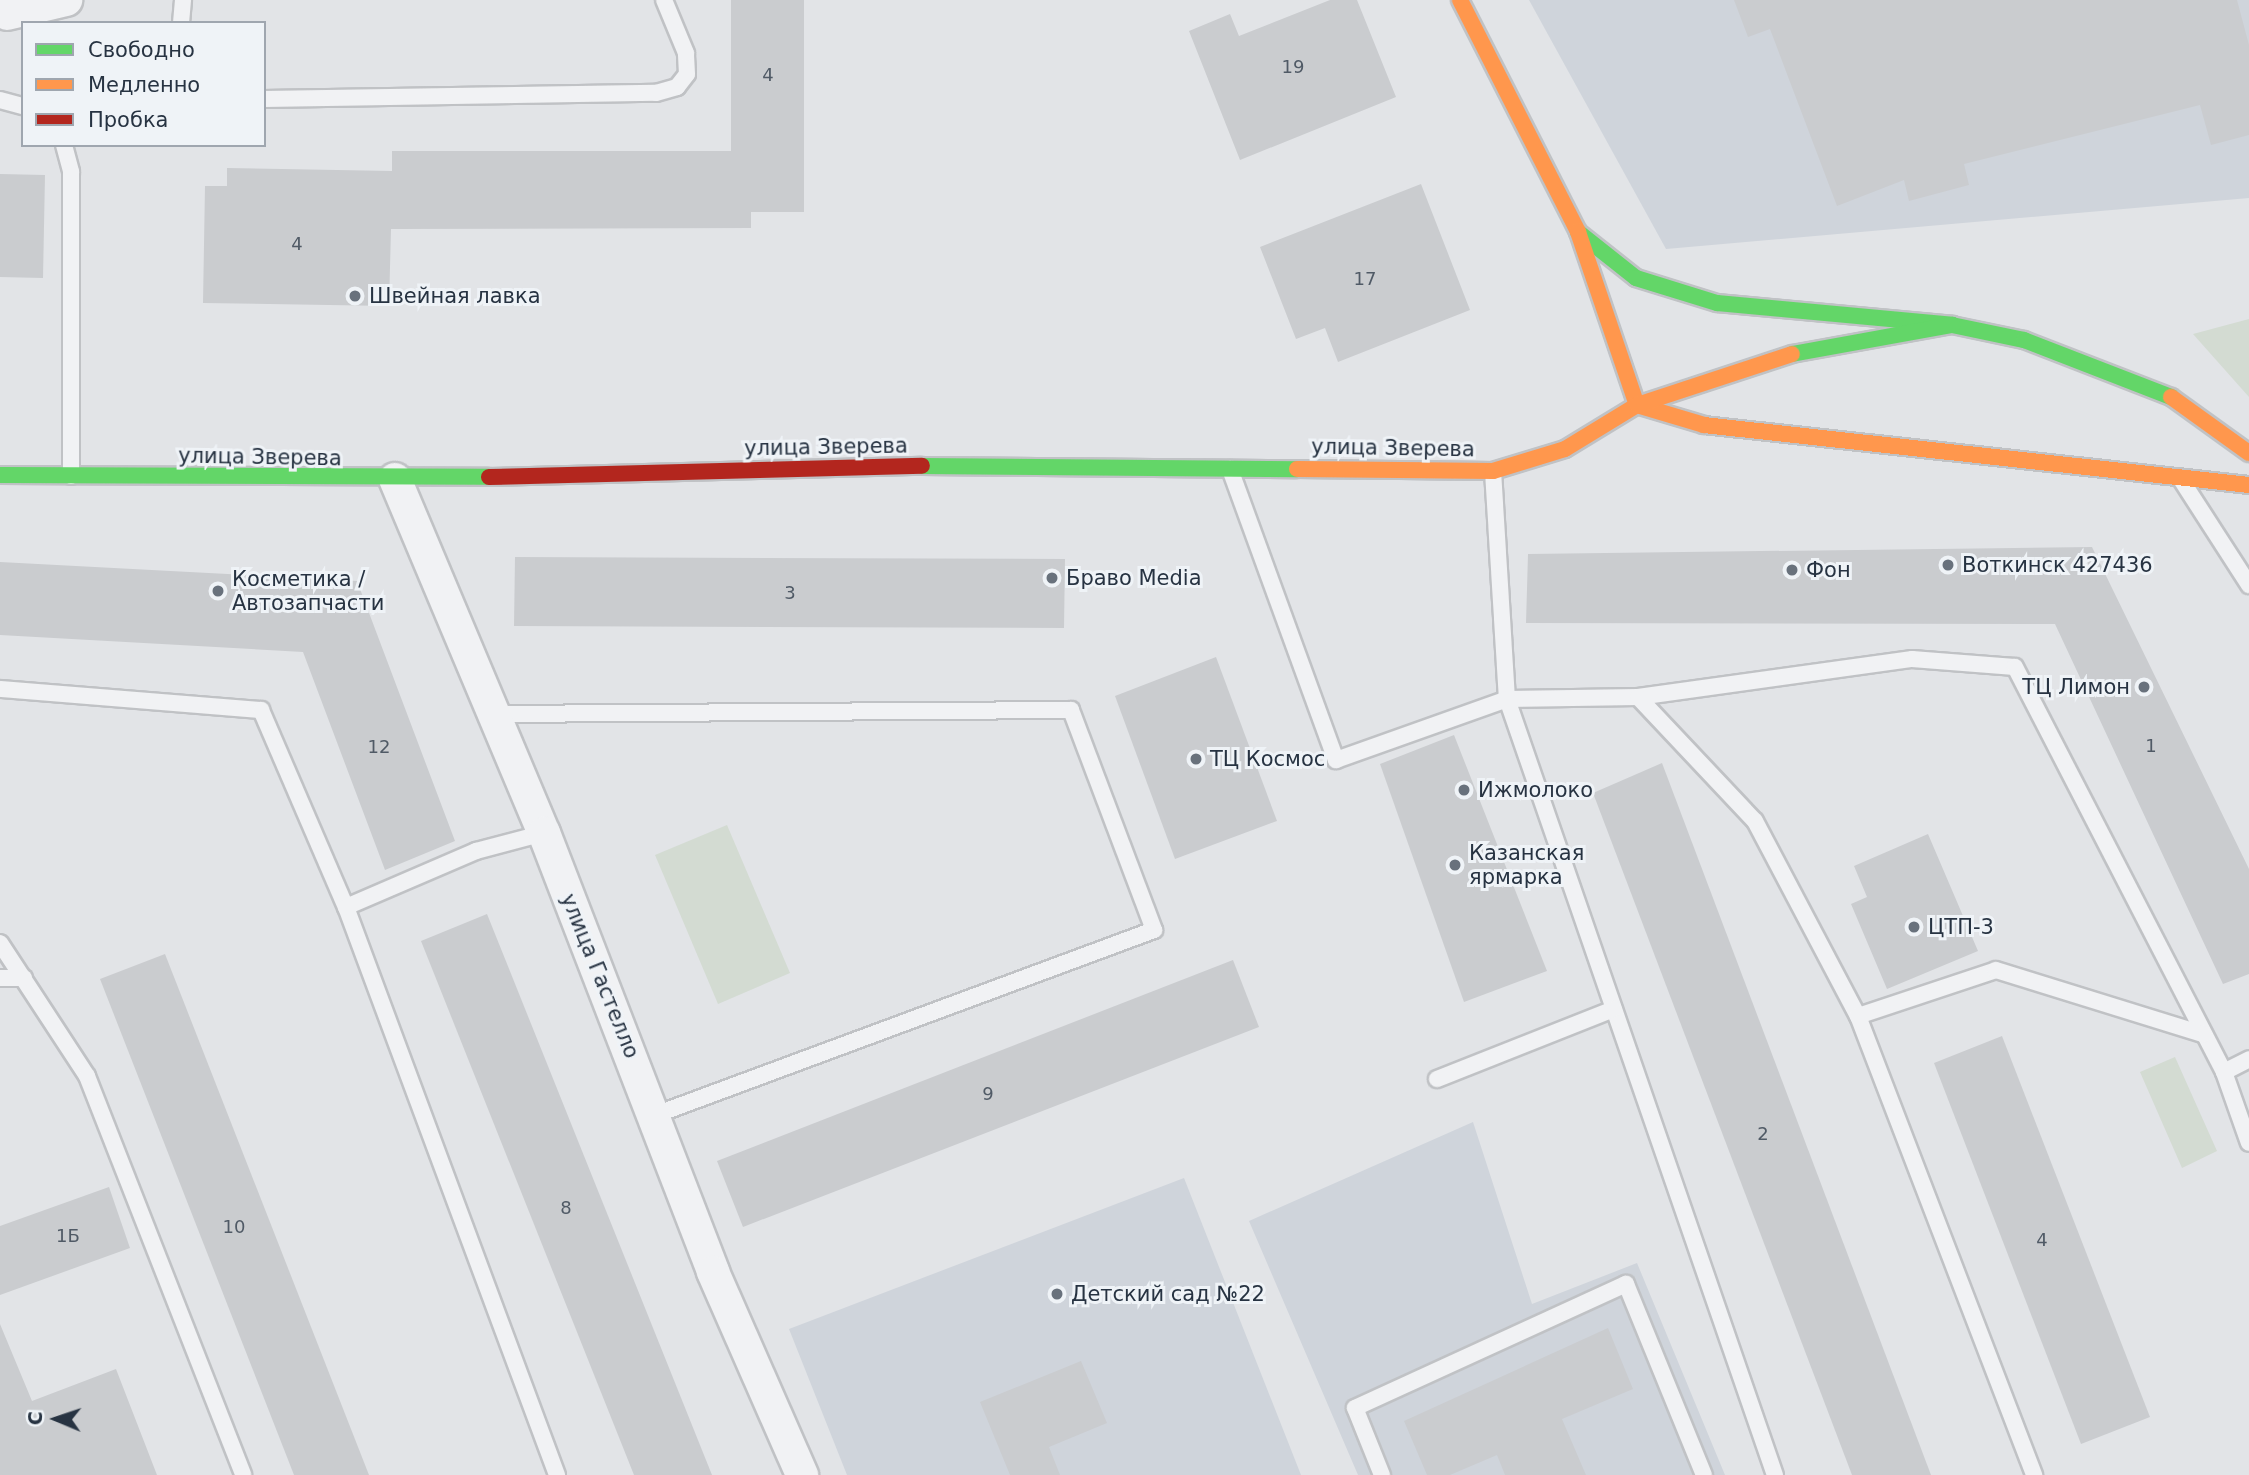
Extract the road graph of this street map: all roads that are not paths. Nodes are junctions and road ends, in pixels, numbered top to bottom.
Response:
1 (66, 0) edge
2 (183, 0) edge
3 (664, 0) edge
4 (1460, 0) edge
5 (3, 14) edge
6 (181, 21) edge
7 (266, 99) edge
8 (0, 100) edge
9 (21, 105) edge
10 (65, 147) edge
11 (1578, 232) junction
12 (1952, 325) junction
13 (1637, 405) junction
14 (2249, 453) edge
15 (1229, 467) junction
16 (1493, 471) junction
17 (2177, 474) junction
18 (0, 475) edge
19 (71, 476) junction
20 (395, 479) junction
21 (2249, 485) edge
22 (2249, 585) edge
23 (0, 690) edge
24 (1637, 697) junction
25 (1507, 699) junction
26 (495, 714) junction
27 (544, 833) junction
28 (346, 907) junction
29 (0, 943) edge
30 (0, 978) edge
31 (24, 978) junction
32 (1614, 1009) junction
33 (1858, 1016) junction
34 (2203, 1034) junction
35 (2249, 1059) edge
36 (2224, 1072) junction
37 (1437, 1079) dead end
38 (655, 1115) junction
39 (2249, 1143) edge
40 (243, 1475) edge
41 (557, 1475) edge
42 (802, 1475) edge
43 (1381, 1475) edge
44 (1704, 1475) edge
45 (1775, 1475) edge
46 (2034, 1475) edge

1 - 5 street
2 - 6 lane
3 - 7 lane
4 - 11 main road
8 - 9 lane
10 - 19 lane
11 - 12 main road
11 - 13 main road
12 - 13 main road, улица Зверева
12 - 14 main road
13 - 16 main road, улица Зверева
13 - 17 main road
15 - 16 main road, улица Зверева
15 - 20 main road, улица Зверева
15 - 25 lane
16 - 25 lane
17 - 21 main road
17 - 22 lane
18 - 19 main road, улица Зверева
19 - 20 main road, улица Зверева
20 - 26 street, улица Гастелло
23 - 28 lane
24 - 25 lane
24 - 33 lane
24 - 34 lane
25 - 32 lane
26 - 27 street, улица Гастелло
26 - 38 lane
27 - 28 lane
27 - 38 street, улица Гастелло
28 - 41 lane
29 - 31 lane
30 - 31 lane
31 - 40 lane
32 - 37 lane
32 - 45 lane
33 - 34 lane
33 - 46 lane
34 - 36 lane
35 - 36 lane
36 - 39 lane
38 - 42 street, улица Гастелло
43 - 44 lane

